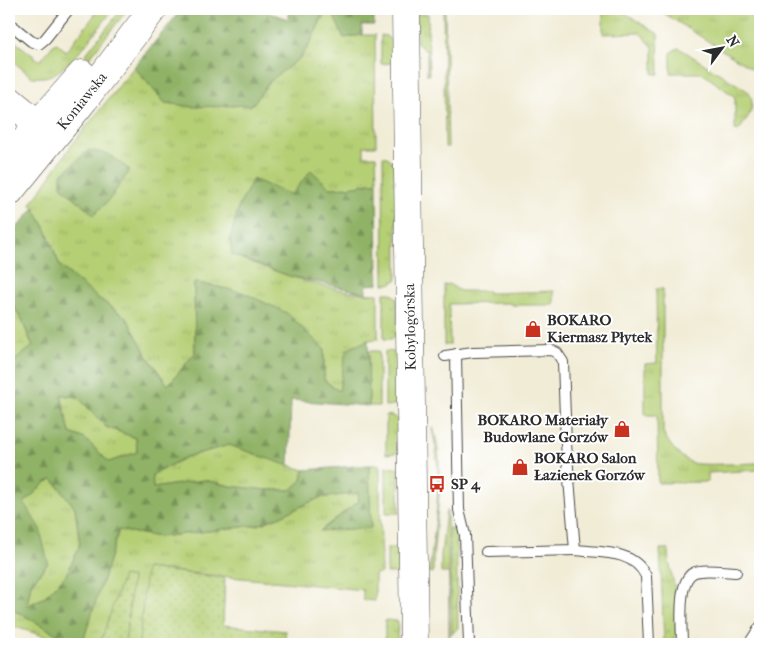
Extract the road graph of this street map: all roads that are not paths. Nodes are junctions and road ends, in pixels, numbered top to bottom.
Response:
1 (69, 9) edge
2 (136, 9) edge
3 (153, 9) edge
4 (406, 9) edge
5 (9, 23) edge
6 (9, 100) edge
7 (24, 143) edge
8 (9, 192) edge
9 (456, 354) junction
10 (445, 356) dead end
11 (575, 550) junction
12 (486, 552) dead end
13 (736, 572) dead end
14 (760, 627) edge
15 (414, 644) edge
16 (469, 644) edge
17 (649, 644) edge
18 (682, 644) edge
19 (749, 644) edge

1 - 5 lane
2 - 7 street, Koniawska
3 - 7 street, Koniawska
4 - 15 street, Kobylogórska
6 - 7 street
7 - 8 street, Koniawska
9 - 10 lane
9 - 11 lane
9 - 16 lane
11 - 12 lane
11 - 17 lane
13 - 18 lane
14 - 19 lane

